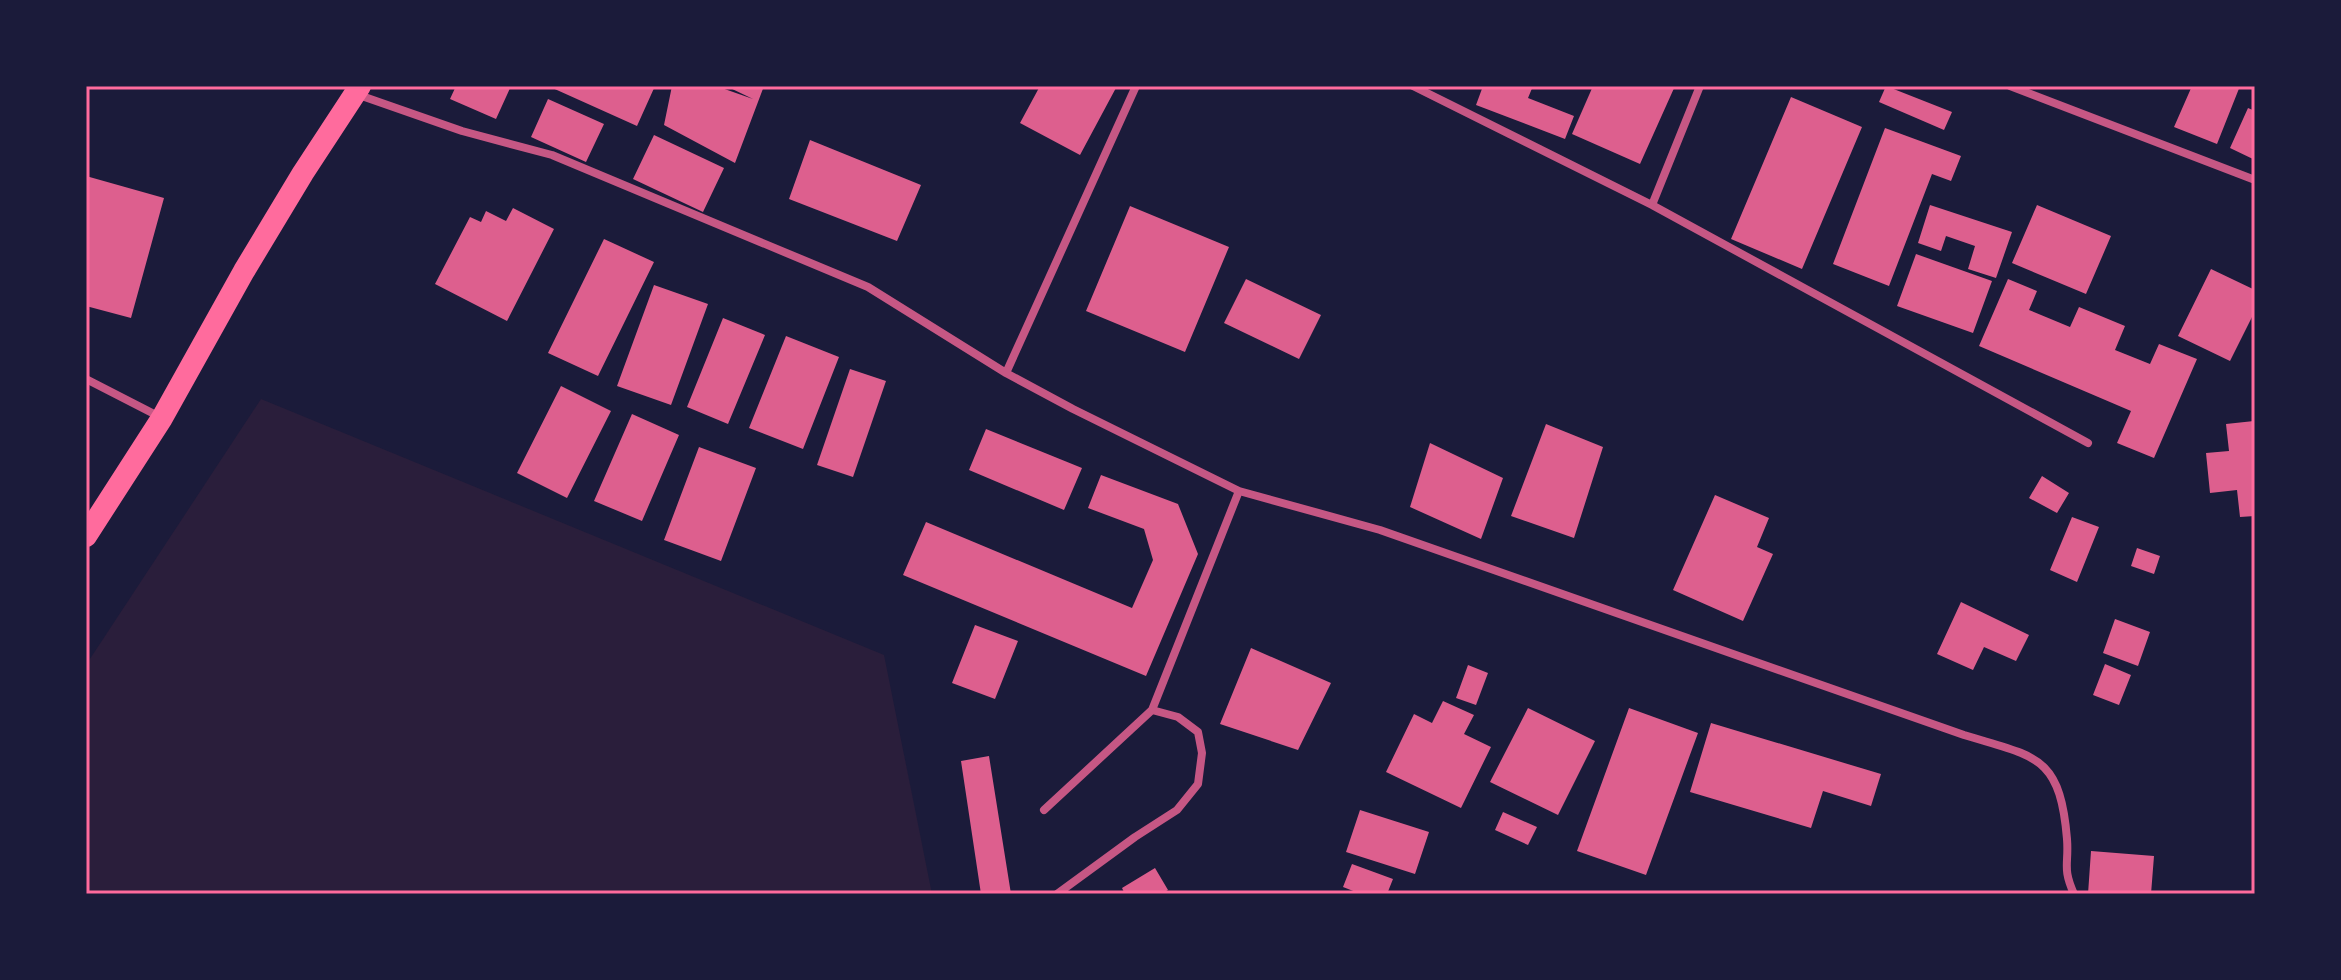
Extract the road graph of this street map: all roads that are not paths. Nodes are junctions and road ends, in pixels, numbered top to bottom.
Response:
1 (1136, 86) edge
2 (1413, 86) edge
3 (1700, 86) edge
4 (2010, 86) edge
5 (357, 90) edge
6 (2255, 180) edge
7 (1652, 205) junction
8 (1006, 373) junction
9 (86, 379) edge
10 (162, 418) junction
11 (2088, 443) dead end
12 (1239, 491) junction
13 (86, 536) edge
14 (1152, 710) junction
15 (1044, 810) dead end
16 (1057, 894) edge
17 (2074, 894) edge

1 - 8 street
2 - 7 street
3 - 7 street
4 - 6 street
5 - 8 street
5 - 10 highway
7 - 11 street
8 - 12 street
9 - 10 street
10 - 13 highway
12 - 14 street
12 - 17 street
14 - 15 street
14 - 16 street

